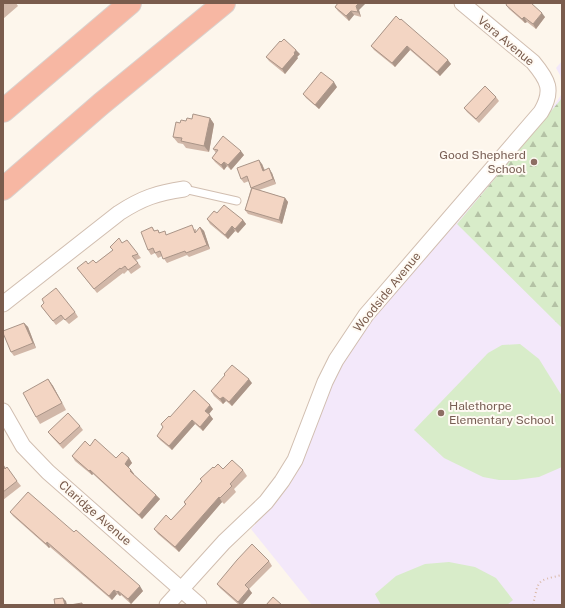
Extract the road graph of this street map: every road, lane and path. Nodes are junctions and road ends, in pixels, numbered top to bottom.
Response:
1 (130, 3) edge
2 (224, 3) edge
3 (462, 3) edge
4 (548, 82) joint
5 (3, 111) edge
6 (3, 189) edge
7 (184, 189) joint
8 (237, 201) dead end
9 (3, 304) edge
10 (3, 412) edge
11 (562, 575) edge
12 (181, 589) junction
13 (167, 605) edge
14 (199, 605) edge
15 (533, 605) edge

1 - 5 highway
2 - 6 highway
3 - 4 street, Vera Avenue
4 - 12 street, Woodside Avenue
7 - 8 lane
7 - 9 street
10 - 12 street, Claridge Avenue
11 - 15 path
12 - 13 street, Woodside Avenue
12 - 14 street, Claridge Avenue

